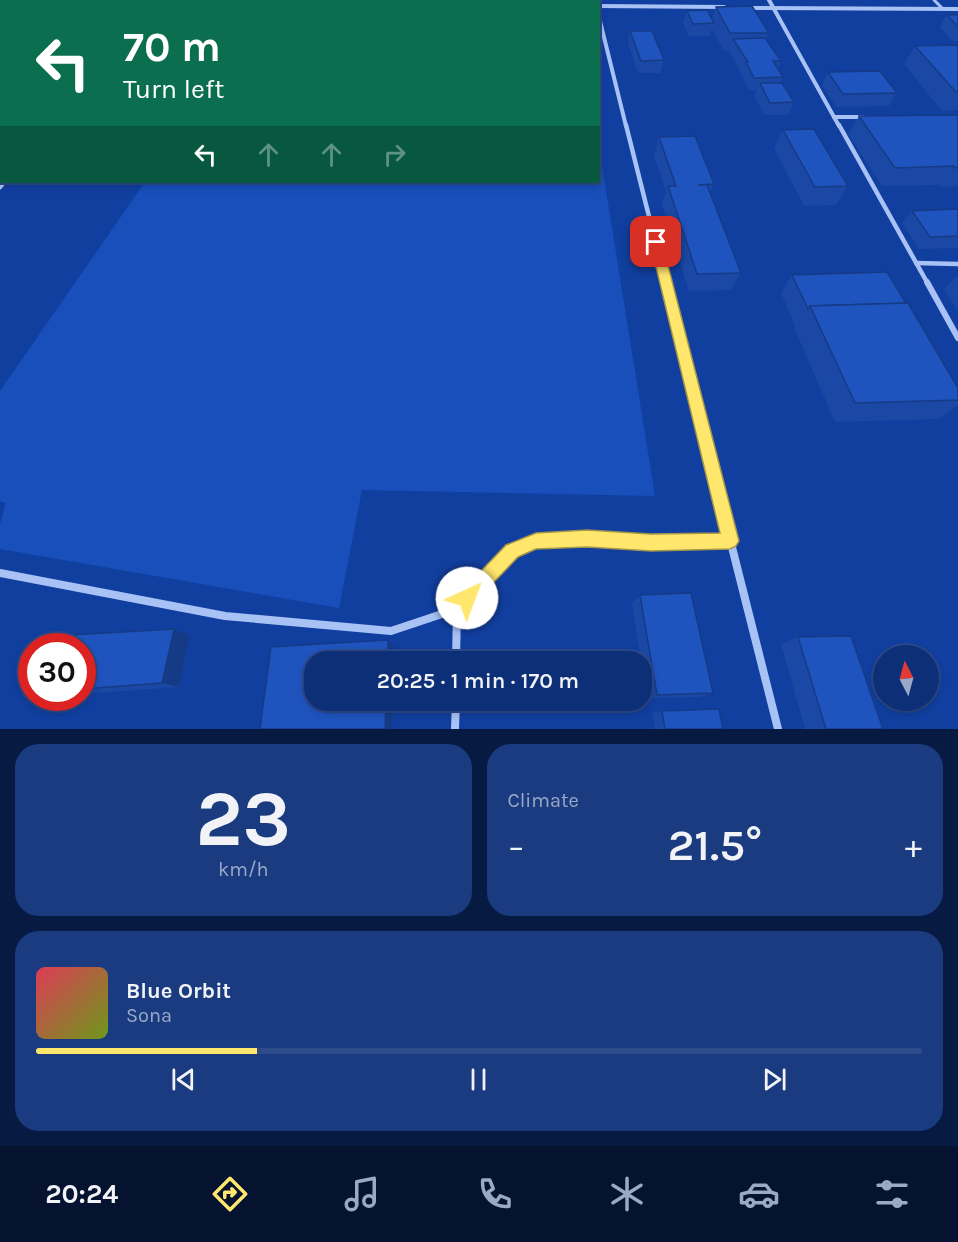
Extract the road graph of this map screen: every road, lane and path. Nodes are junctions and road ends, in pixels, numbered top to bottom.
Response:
1 (768, 0) edge
2 (934, 0) edge
3 (600, 6) edge
4 (726, 8) edge
5 (738, 8) edge
6 (773, 8) junction
7 (943, 9) junction
8 (958, 9) edge
9 (600, 21) edge
10 (834, 117) junction
11 (868, 117) edge
12 (916, 263) junction
13 (958, 264) edge
14 (958, 338) edge
15 (730, 541) junction
16 (0, 573) edge
17 (457, 609) junction
18 (456, 651) edge
19 (456, 711) edge
20 (455, 729) edge
21 (778, 729) edge

1 - 6 street
2 - 7 lane
3 - 4 street
5 - 6 street
6 - 7 street
6 - 10 street
7 - 8 street
9 - 15 street
10 - 11 street
10 - 12 street
12 - 13 street
12 - 14 street
15 - 17 street
15 - 21 street
16 - 17 street
17 - 18 street
19 - 20 street

